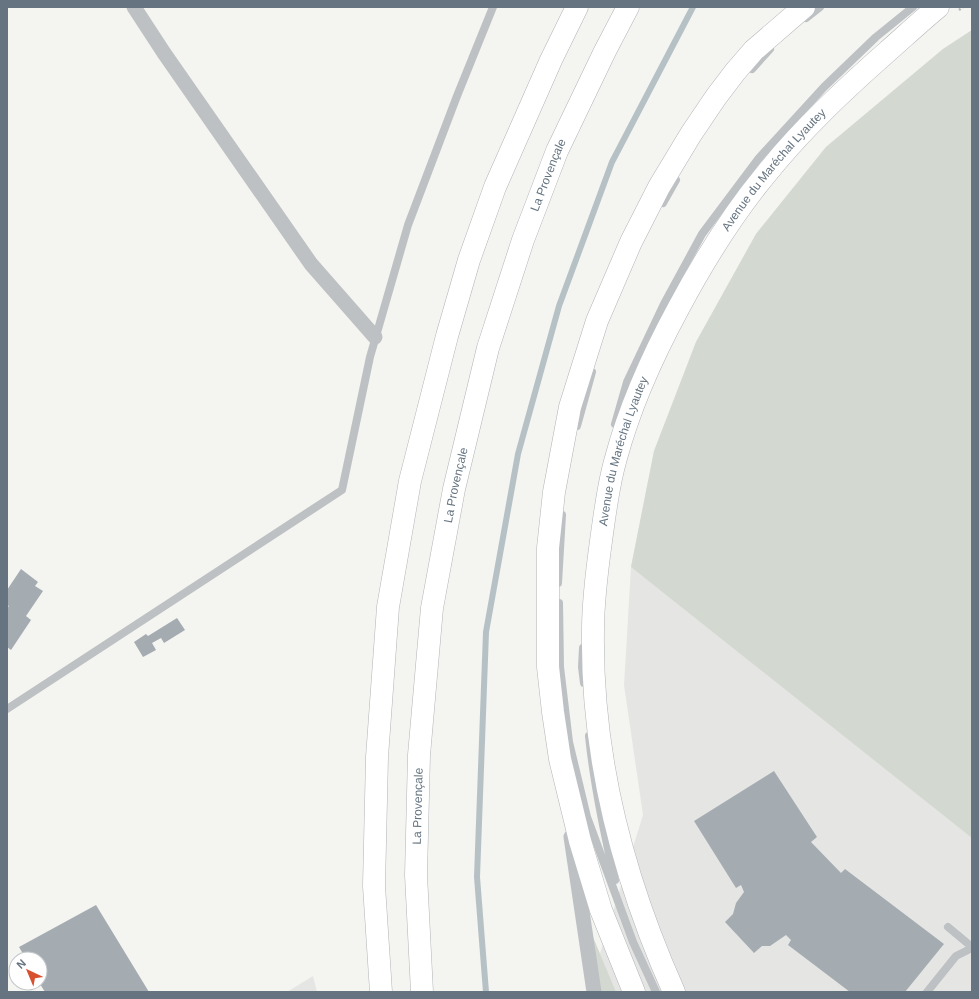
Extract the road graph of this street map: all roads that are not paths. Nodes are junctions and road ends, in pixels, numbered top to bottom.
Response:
1 (134, 7) edge
2 (493, 7) edge
3 (577, 7) edge
4 (628, 7) edge
5 (820, 7) edge
6 (912, 7) edge
7 (949, 9) edge
8 (800, 16) edge
9 (775, 44) dead end
10 (754, 50) junction
11 (678, 175) dead end
12 (659, 210) dead end
13 (376, 337) junction
14 (594, 367) dead end
15 (576, 432) dead end
16 (612, 436) dead end
17 (563, 504) dead end
18 (583, 636) dead end
19 (584, 690) dead end
20 (7, 709) edge
21 (588, 727) dead end
22 (560, 759) junction
23 (624, 916) junction
24 (948, 927) dead end
25 (972, 947) edge
26 (381, 992) edge
27 (422, 992) edge
28 (594, 992) edge
29 (634, 992) edge
30 (656, 992) edge
31 (674, 992) edge
32 (927, 992) edge

1 - 13 street
2 - 13 lane
3 - 26 main road
4 - 27 main road, La Provençale
5 - 8 lane
6 - 16 lane
7 - 31 main road, Avenue du Maréchal Lyautey
8 - 10 main road
9 - 10 lane
10 - 22 main road
11 - 12 lane
13 - 20 lane
14 - 15 lane
17 - 23 lane
18 - 19 lane
21 - 23 lane
22 - 28 street
22 - 29 main road
23 - 30 lane
24 - 25 lane
25 - 32 lane

